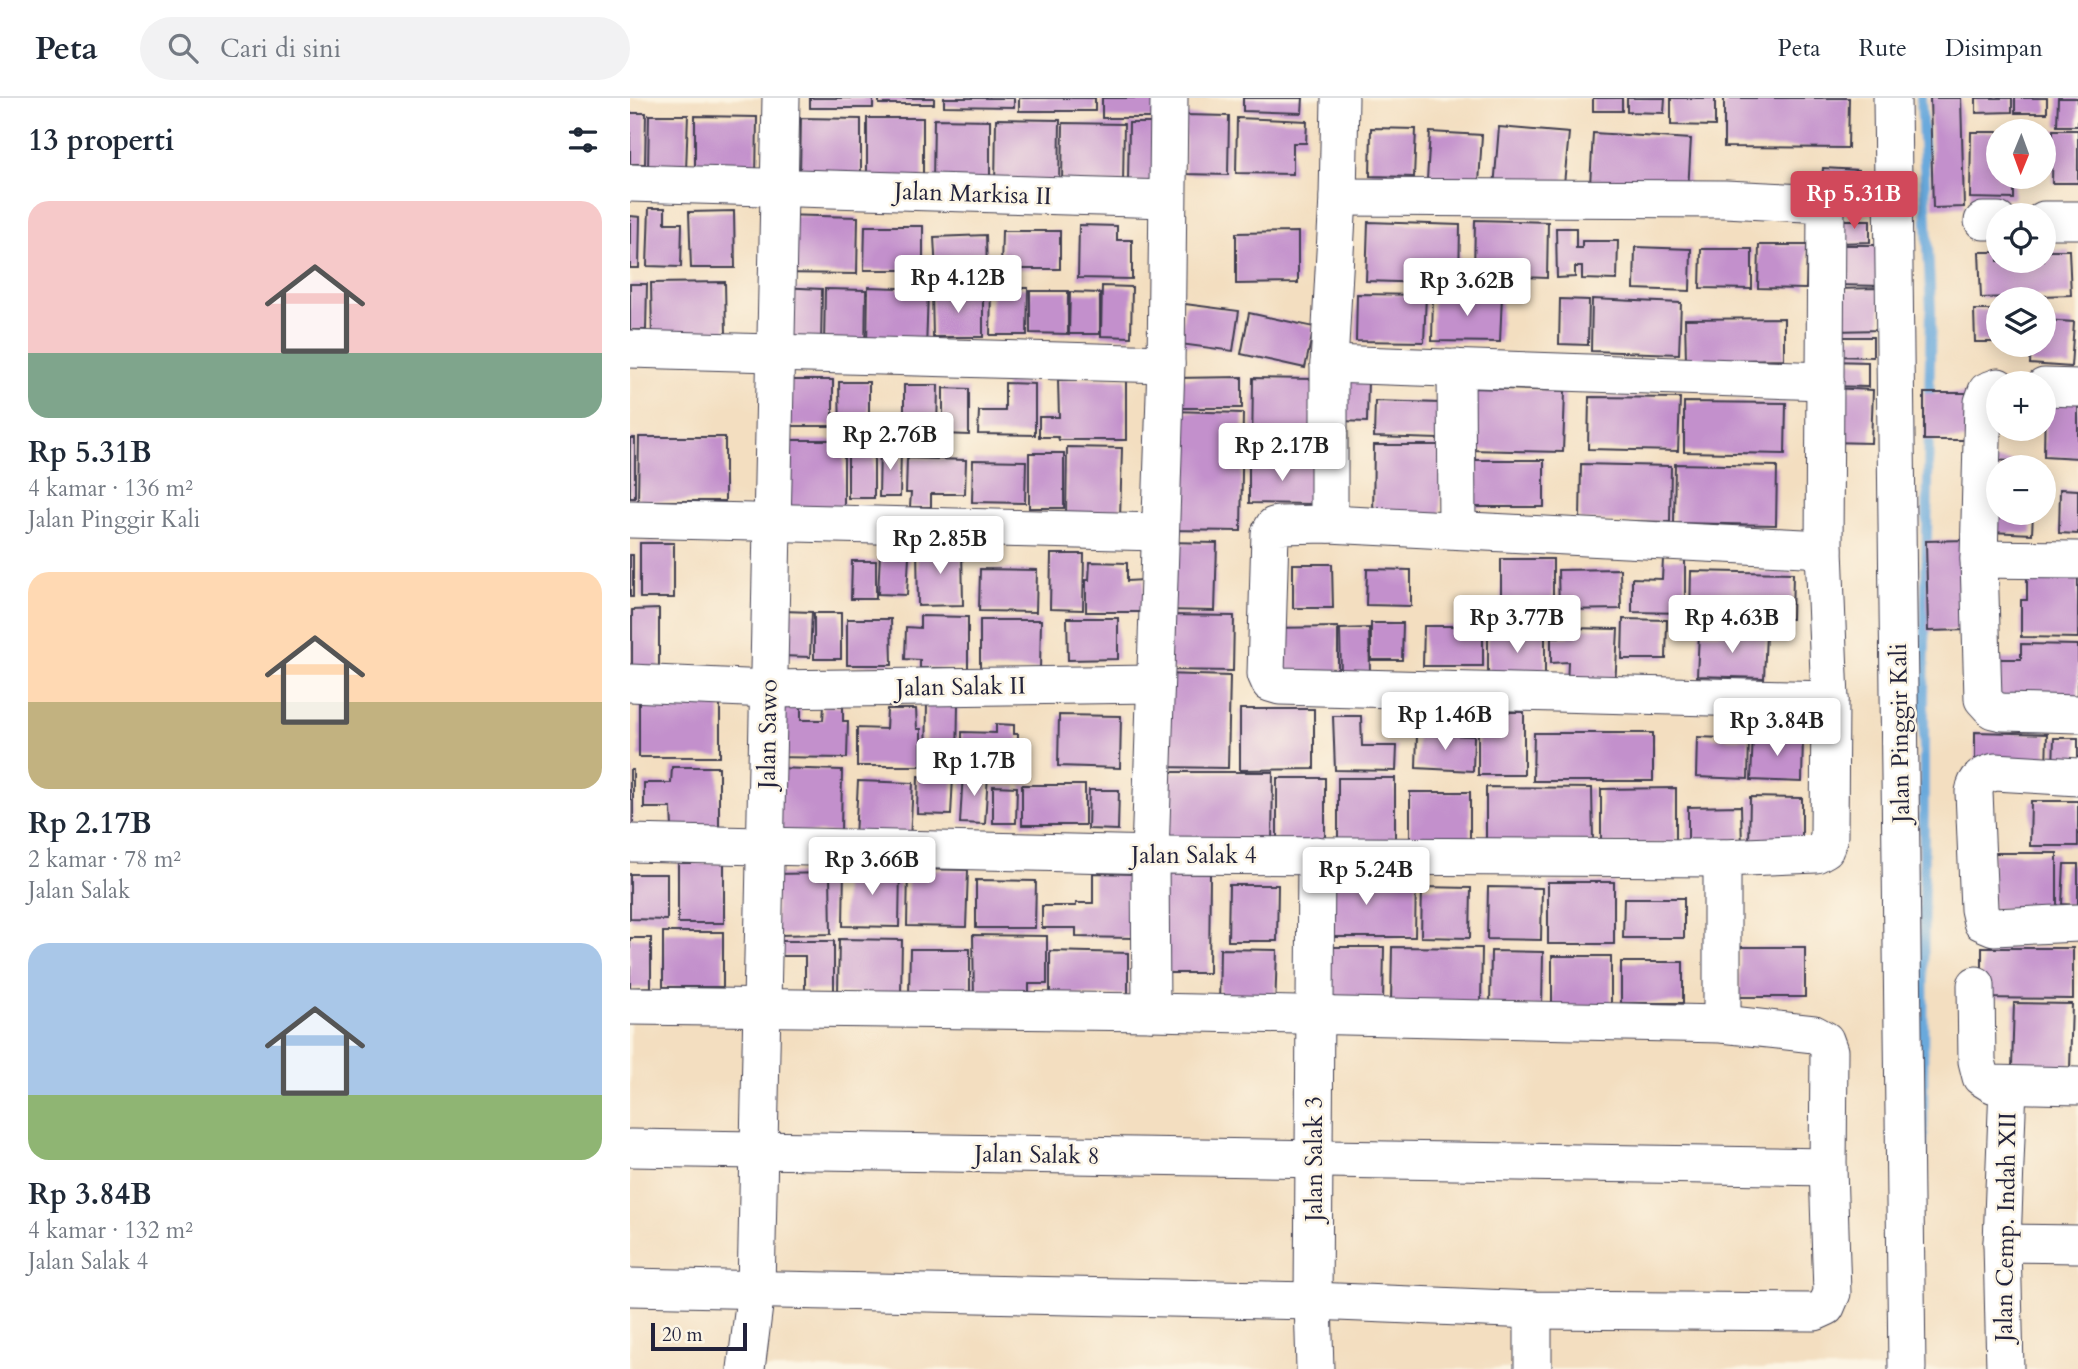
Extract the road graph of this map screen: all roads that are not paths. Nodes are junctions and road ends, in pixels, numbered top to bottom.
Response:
1 (781, 98) edge
2 (1169, 98) edge
3 (1340, 98) edge
4 (1892, 98) edge
5 (630, 183) edge
6 (779, 188) junction
7 (1338, 197) junction
8 (1167, 199) junction
9 (2056, 220) edge
10 (2078, 220) edge
11 (630, 349) edge
12 (776, 353) junction
13 (1166, 364) junction
14 (1329, 364) junction
15 (1456, 368) junction
16 (1825, 381) junction
17 (2056, 387) edge
18 (2078, 388) edge
19 (1986, 394) edge
20 (630, 519) edge
21 (772, 521) junction
22 (1329, 524) junction
23 (1457, 530) junction
24 (1158, 532) junction
25 (1824, 549) junction
26 (1979, 559) junction
27 (2078, 560) edge
28 (630, 683) edge
29 (1154, 684) junction
30 (769, 690) junction
31 (1830, 700) junction
32 (2078, 714) edge
33 (2078, 777) edge
34 (630, 843) edge
35 (766, 847) junction
36 (1150, 855) junction
37 (1315, 855) junction
38 (1722, 858) junction
39 (2078, 923) edge
40 (1976, 985) dead end
41 (630, 1006) edge
42 (762, 1007) junction
43 (1151, 1012) junction
44 (1315, 1017) junction
45 (1722, 1024) junction
46 (2008, 1085) junction
47 (2078, 1086) edge
48 (630, 1147) edge
49 (759, 1151) junction
50 (1314, 1159) junction
51 (1828, 1167) junction
52 (2001, 1243) junction
53 (2078, 1244) edge
54 (630, 1287) edge
55 (756, 1290) junction
56 (1313, 1301) junction
57 (1533, 1310) junction
58 (746, 1369) edge
59 (1315, 1369) edge
60 (1533, 1369) edge
61 (1907, 1369) edge
62 (2004, 1369) edge

1 - 6 street, Jalan Sawo
2 - 8 street
3 - 7 street
4 - 61 street, Jalan Pinggir Kali
5 - 6 street, Jalan Markisa II
6 - 8 street, Jalan Markisa II
6 - 12 street, Jalan Sawo
7 - 14 street
7 - 16 street
8 - 13 street
9 - 10 street
11 - 12 street
12 - 13 street
12 - 21 street, Jalan Sawo
13 - 24 street
14 - 15 street
14 - 22 street
15 - 16 street
15 - 23 street
16 - 25 street
17 - 18 street
19 - 26 street
20 - 21 street
21 - 24 street
21 - 30 street, Jalan Sawo
22 - 23 street
22 - 31 street
23 - 25 street
24 - 29 street
25 - 31 street
26 - 27 street
26 - 32 street
28 - 30 street, Jalan Salak II
29 - 30 street, Jalan Salak II
29 - 36 street
30 - 35 street, Jalan Sawo
31 - 38 street, Jalan Salak 4
33 - 39 street
34 - 35 street, Jalan Salak 4
35 - 36 street, Jalan Salak 4
35 - 42 street, Jalan Sawo
36 - 37 street, Jalan Salak 4
36 - 43 street
37 - 38 street, Jalan Salak 4
37 - 44 street, Jalan Salak 3
38 - 45 street
40 - 46 street
41 - 42 street
42 - 43 street
42 - 49 street, Jalan Sawo
43 - 44 street
44 - 45 street
44 - 50 street, Jalan Salak 3
45 - 51 street
46 - 47 street
46 - 52 street, Jalan Cemp. Indah XII
48 - 49 street, Jalan Salak 8
49 - 50 street, Jalan Salak 8
49 - 55 street, Jalan Sawo
50 - 51 street, Jalan Salak 8
50 - 56 street, Jalan Salak 3
51 - 57 street
52 - 53 street
52 - 62 street, Jalan Cemp. Indah XII
54 - 55 street
55 - 56 street
55 - 58 street, Jalan Sawo
56 - 57 street
56 - 59 street, Jalan Salak 3
57 - 60 street

